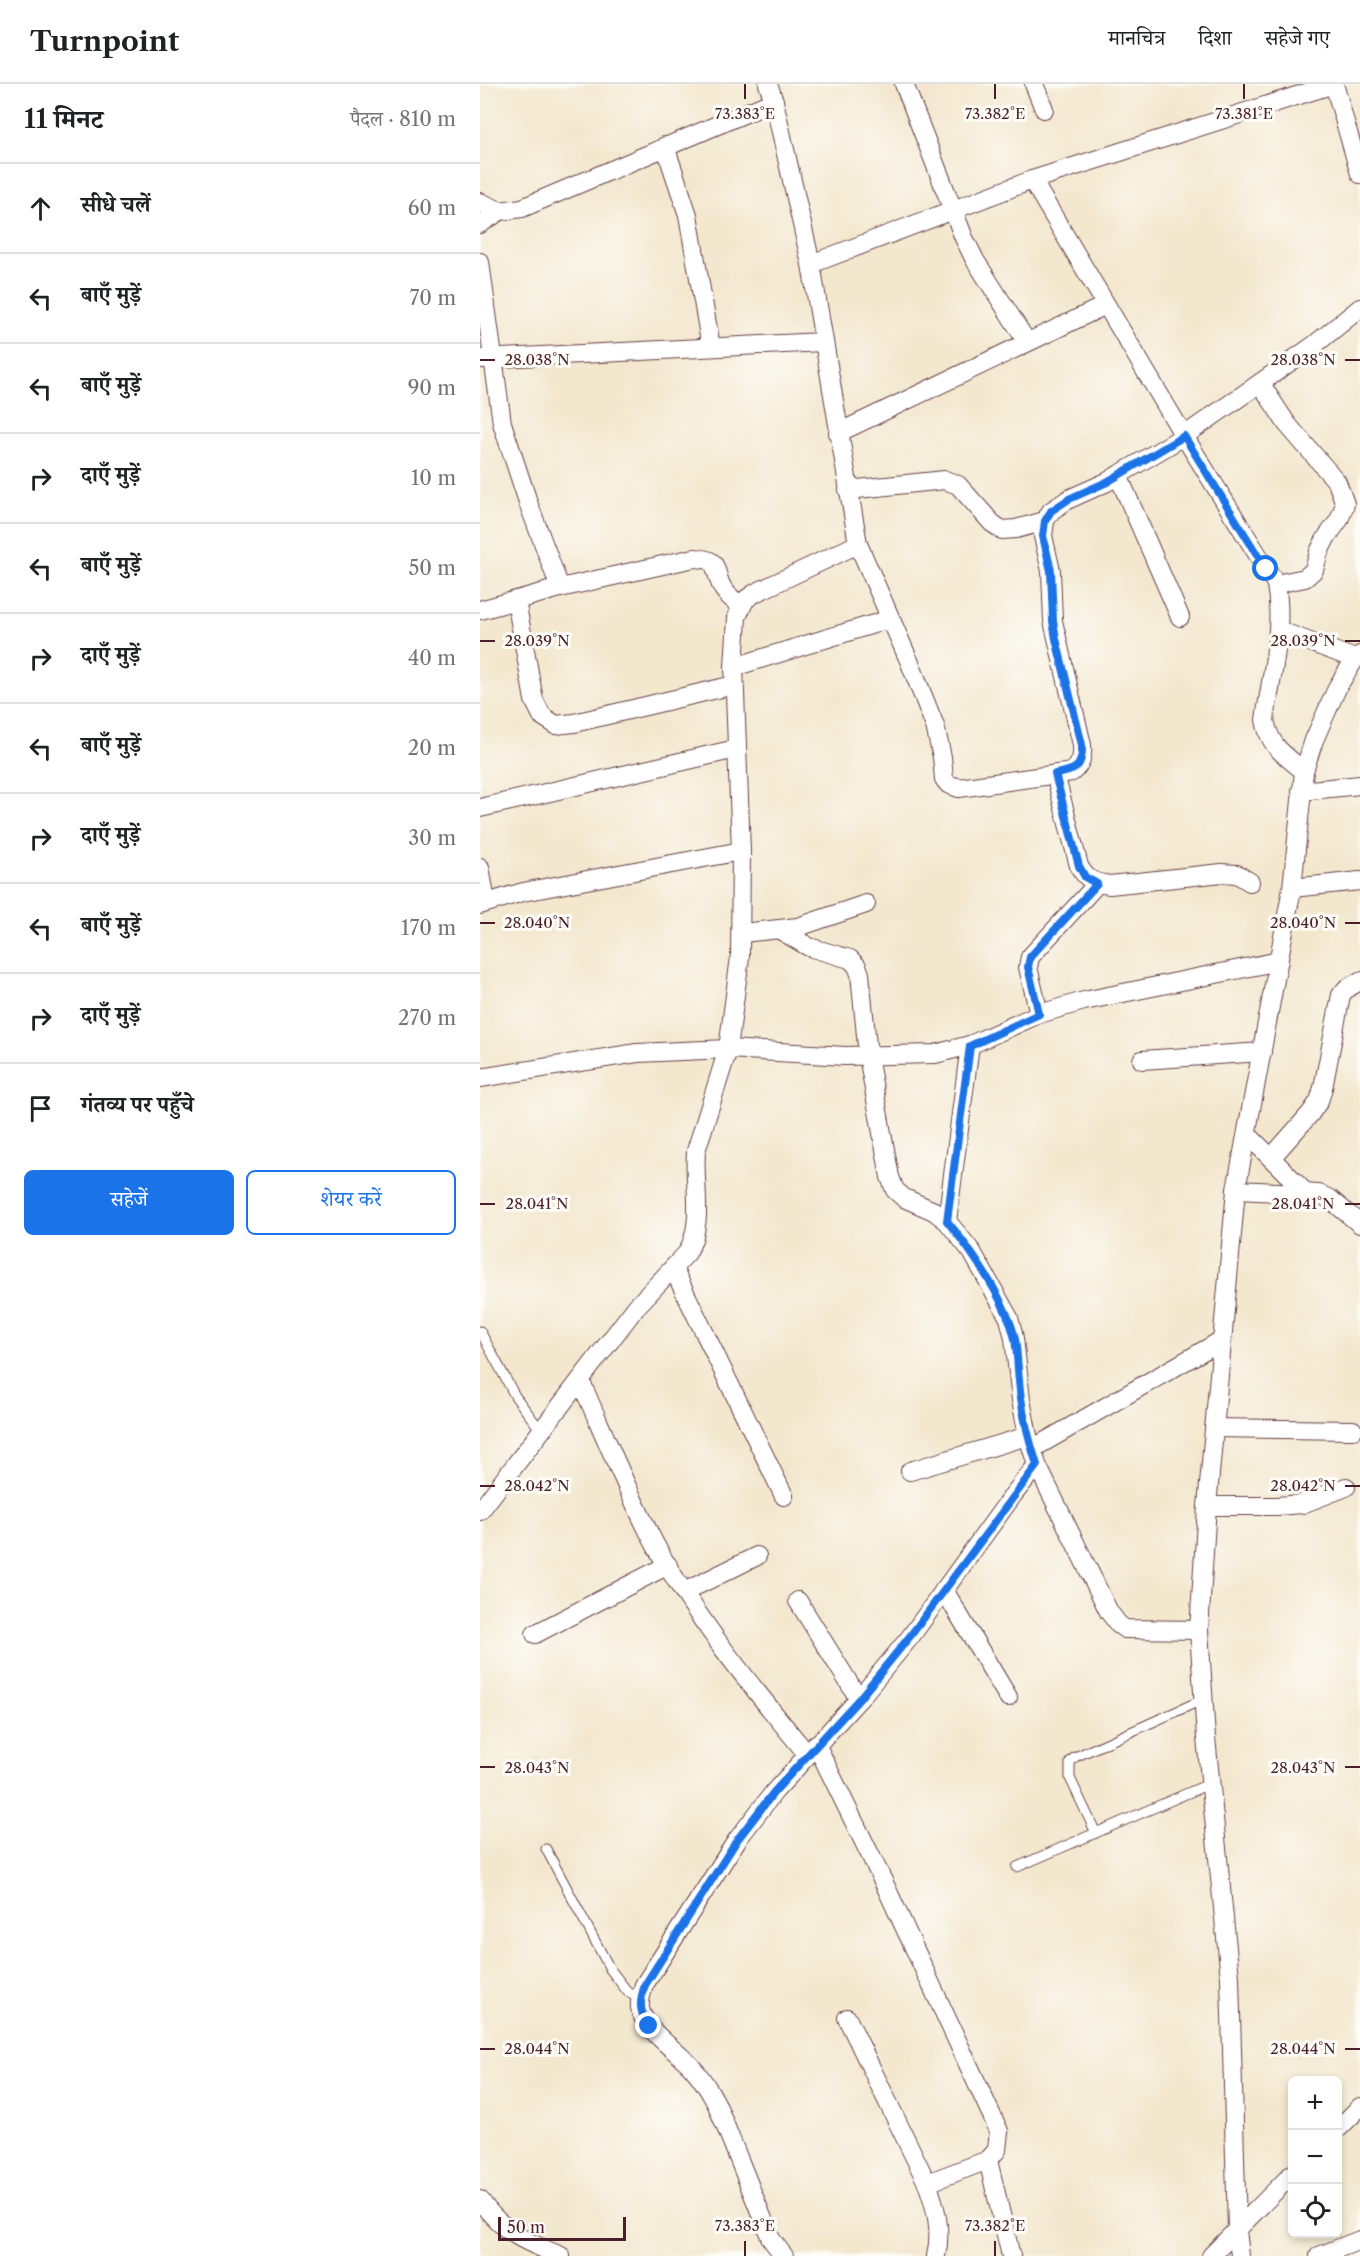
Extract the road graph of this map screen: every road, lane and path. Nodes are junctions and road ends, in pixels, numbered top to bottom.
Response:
1 (904, 84) edge
2 (1034, 84) edge
3 (1334, 84) edge
4 (1302, 88) edge
5 (771, 92) edge
6 (1044, 109) dead end
7 (665, 146) junction
8 (1360, 174) edge
9 (1032, 180) junction
10 (480, 202) edge
11 (952, 210) junction
12 (500, 211) junction
13 (480, 224) edge
14 (480, 262) edge
15 (811, 264) junction
16 (1106, 305) junction
17 (1360, 308) edge
18 (823, 342) junction
19 (1027, 342) junction
20 (711, 347) junction
21 (487, 358) edge
22 (1260, 383) junction
23 (838, 433) junction
24 (1184, 436) junction
25 (1118, 475) junction
26 (848, 490) junction
27 (1045, 521) junction
28 (858, 544) junction
29 (1276, 584) junction
30 (560, 588) junction
31 (516, 600) junction
32 (741, 606) junction
33 (480, 610) edge
34 (1180, 617) dead end
35 (890, 619) junction
36 (1278, 630) junction
37 (1358, 657) edge
38 (734, 676) junction
39 (736, 749) junction
40 (1304, 771) junction
41 (1055, 774) junction
42 (1360, 785) edge
43 (1301, 791) junction
44 (480, 808) edge
45 (741, 851) junction
46 (480, 867) edge
47 (1360, 881) edge
48 (1250, 882) dead end
49 (1097, 884) junction
50 (1292, 888) junction
51 (483, 904) edge
52 (866, 904) dead end
53 (780, 930) junction
54 (742, 933) junction
55 (1279, 961) junction
56 (1360, 981) edge
57 (1039, 1014) junction
58 (970, 1046) junction
59 (728, 1049) junction
60 (1262, 1052) junction
61 (868, 1056) junction
62 (1142, 1060) dead end
63 (480, 1078) edge
64 (1247, 1134) junction
65 (1271, 1158) junction
66 (1236, 1190) junction
67 (1305, 1192) junction
68 (947, 1221) junction
69 (1360, 1224) edge
70 (673, 1268) junction
71 (480, 1331) edge
72 (1222, 1340) junction
73 (581, 1382) junction
74 (1214, 1428) junction
75 (1353, 1430) dead end
76 (542, 1432) junction
77 (1032, 1450) junction
78 (910, 1471) dead end
79 (1346, 1487) dead end
80 (784, 1496) dead end
81 (1207, 1506) junction
82 (480, 1511) edge
83 (757, 1556) dead end
84 (668, 1565) junction
85 (944, 1590) junction
86 (684, 1592) junction
87 (798, 1601) dead end
88 (1200, 1630) junction
89 (535, 1634) dead end
90 (1008, 1697) dead end
91 (859, 1699) junction
92 (1204, 1699) junction
93 (812, 1749) junction
94 (1211, 1783) junction
95 (1096, 1833) junction
96 (546, 1849) dead end
97 (1017, 1867) dead end
98 (640, 2000) junction
99 (847, 2018) dead end
100 (1360, 2107) edge
101 (1342, 2125) edge
102 (988, 2160) junction
103 (1288, 2179) edge
104 (927, 2182) junction
105 (480, 2200) edge
106 (1237, 2230) junction
107 (1360, 2240) edge
108 (561, 2256) edge
109 (784, 2256) edge
110 (936, 2256) edge
111 (1011, 2256) edge
112 (1211, 2256) edge
113 (1240, 2256) edge
114 (1319, 2256) edge

1 - 11 street
2 - 6 street
3 - 4 street
3 - 8 street
4 - 9 street
5 - 7 street
5 - 15 street
7 - 12 street
7 - 20 street
9 - 11 street
9 - 16 street
10 - 12 street
11 - 15 street
11 - 19 street
12 - 13 street
14 - 21 street
15 - 18 street
16 - 19 street
16 - 24 street
17 - 22 street
18 - 20 street
18 - 23 street
19 - 23 street
20 - 21 street
21 - 30 street
22 - 24 street
22 - 29 street
23 - 26 street
24 - 25 street
24 - 29 street
25 - 27 street
25 - 34 street
26 - 27 street
26 - 28 street
27 - 41 street
28 - 32 street
28 - 35 street
29 - 36 street
30 - 31 street
30 - 32 street
31 - 33 street
31 - 38 street
32 - 38 street
35 - 38 street
35 - 41 street
36 - 37 street
36 - 40 street
37 - 40 street
38 - 39 street
39 - 44 street
39 - 45 street
40 - 43 street
41 - 49 street
42 - 43 street
43 - 50 street
45 - 51 street
45 - 54 street
46 - 51 street
47 - 50 street
48 - 49 street
49 - 57 street
50 - 55 street
52 - 53 street
53 - 54 street
53 - 61 street
54 - 59 street
55 - 57 street
55 - 60 street
56 - 65 street
57 - 58 street
58 - 61 street
58 - 68 street
59 - 61 street
59 - 63 street
59 - 70 street
60 - 62 street
60 - 64 street
61 - 68 street
64 - 65 street
64 - 66 street
65 - 67 street
66 - 67 street
66 - 72 street
67 - 69 street
68 - 77 street
70 - 73 street
70 - 80 street
71 - 76 lane
72 - 74 street
72 - 77 street
73 - 76 street
73 - 84 street
74 - 75 street
74 - 81 street
76 - 82 street
77 - 78 street
77 - 85 street
77 - 88 street
79 - 81 street
81 - 88 street
83 - 86 street
84 - 86 street
84 - 89 street
85 - 90 street
85 - 91 street
86 - 93 street
87 - 91 street
88 - 92 street
91 - 93 street
92 - 94 street
92 - 95 lane
93 - 98 street
93 - 102 street
94 - 95 lane
94 - 106 street
95 - 97 lane
96 - 98 lane
98 - 109 street
99 - 104 street
100 - 101 street
102 - 104 street
102 - 111 street
103 - 106 street
104 - 110 street
105 - 108 street
106 - 112 street
106 - 113 street
107 - 114 street

